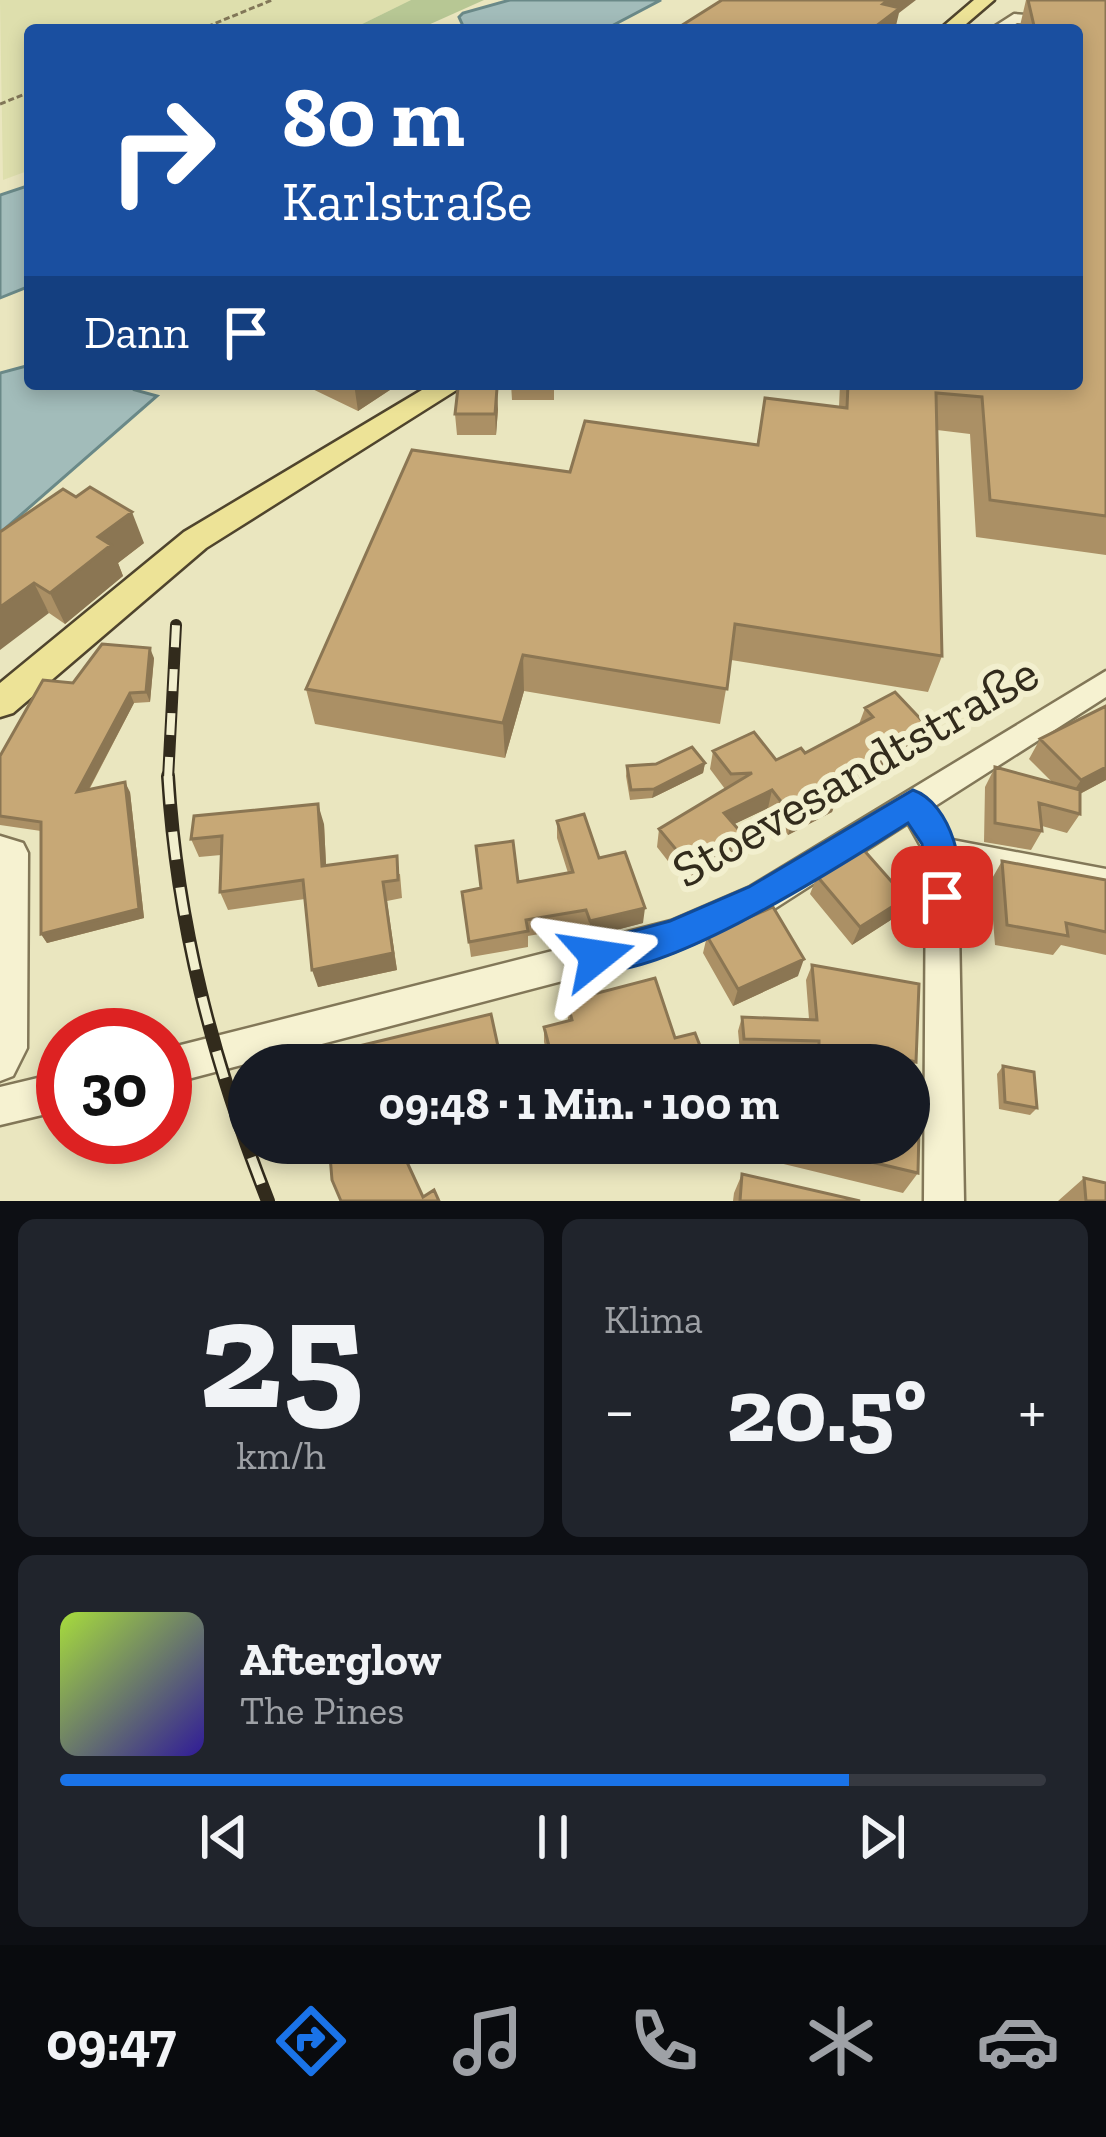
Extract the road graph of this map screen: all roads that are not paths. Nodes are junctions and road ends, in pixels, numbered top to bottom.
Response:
1 (985, 0) edge
2 (956, 24) edge
3 (1005, 24) edge
4 (1106, 25) edge
5 (442, 390) edge
6 (1106, 682) edge
7 (0, 703) edge
8 (913, 804) junction
9 (0, 850) edge
10 (942, 854) junction
11 (1106, 884) edge
12 (192, 1060) edge
13 (0, 1063) edge
14 (36, 1097) edge
15 (0, 1106) edge
16 (944, 1201) edge

1 - 2 main road
3 - 4 street
5 - 7 main road
6 - 8 street, Stoevesandtstraße
8 - 10 street
8 - 12 street, Stoevesandtstraße
9 - 13 street
10 - 11 street
10 - 16 street
14 - 15 street

